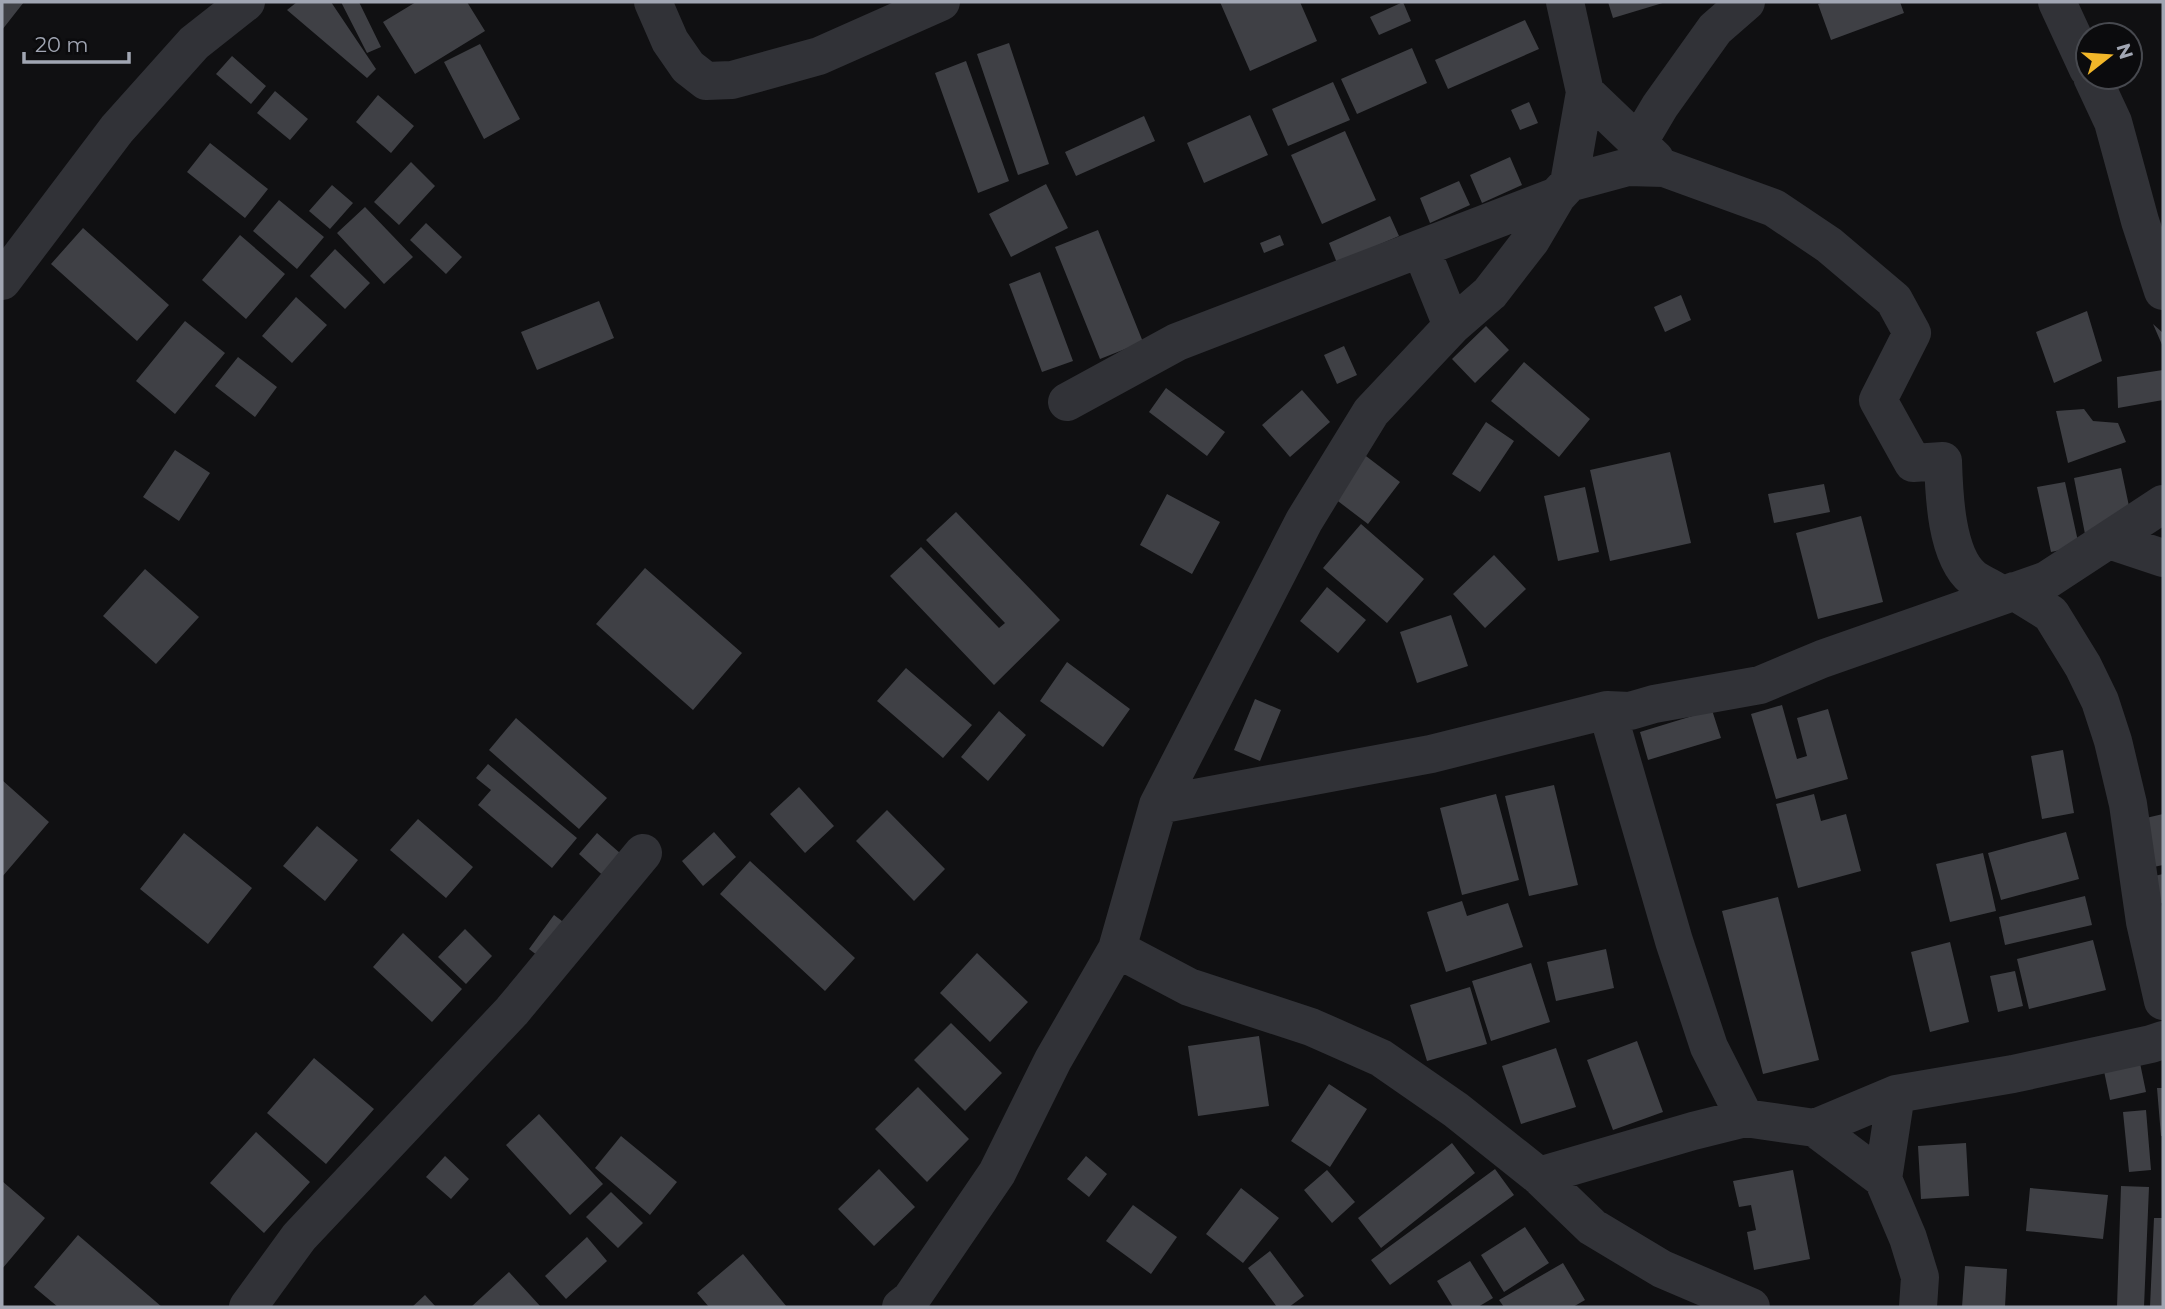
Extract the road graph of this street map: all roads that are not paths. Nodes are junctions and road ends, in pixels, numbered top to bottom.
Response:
1 (246, 2) edge
2 (653, 2) edge
3 (941, 2) edge
4 (1565, 2) edge
5 (1746, 2) edge
6 (2057, 2) edge
7 (2074, 39) edge
8 (2099, 91) edge
9 (1585, 92) junction
10 (1651, 155) junction
11 (1563, 190) junction
12 (1421, 249) junction
13 (2, 281) edge
14 (2163, 291) edge
15 (1452, 326) junction
16 (1067, 402) dead end
17 (2163, 504) edge
18 (2109, 540) junction
19 (2163, 558) edge
20 (2028, 595) junction
21 (1607, 710) junction
22 (1158, 805) junction
23 (643, 853) dead end
24 (1117, 949) junction
25 (2163, 1001) edge
26 (2163, 1040) edge
27 (1896, 1094) junction
28 (1745, 1118) junction
29 (1815, 1128) junction
30 (1539, 1176) junction
31 (1884, 1179) junction
32 (248, 1307) edge
33 (901, 1307) edge
34 (1751, 1307) edge
35 (1918, 1307) edge

1 - 13 street
2 - 3 street
4 - 9 street
5 - 10 street
6 - 7 street
8 - 14 street
9 - 10 street
9 - 11 street
10 - 11 street
10 - 20 street
11 - 12 street
11 - 15 street
12 - 15 street
12 - 16 street
15 - 22 street
17 - 18 street
18 - 19 street
18 - 20 street
20 - 21 street
20 - 25 street
21 - 22 street
21 - 28 street
22 - 24 street
23 - 32 street
24 - 30 street
24 - 33 street
26 - 27 street
27 - 29 street
27 - 31 street
28 - 29 street
28 - 30 street
29 - 31 street
30 - 34 street
31 - 35 street

